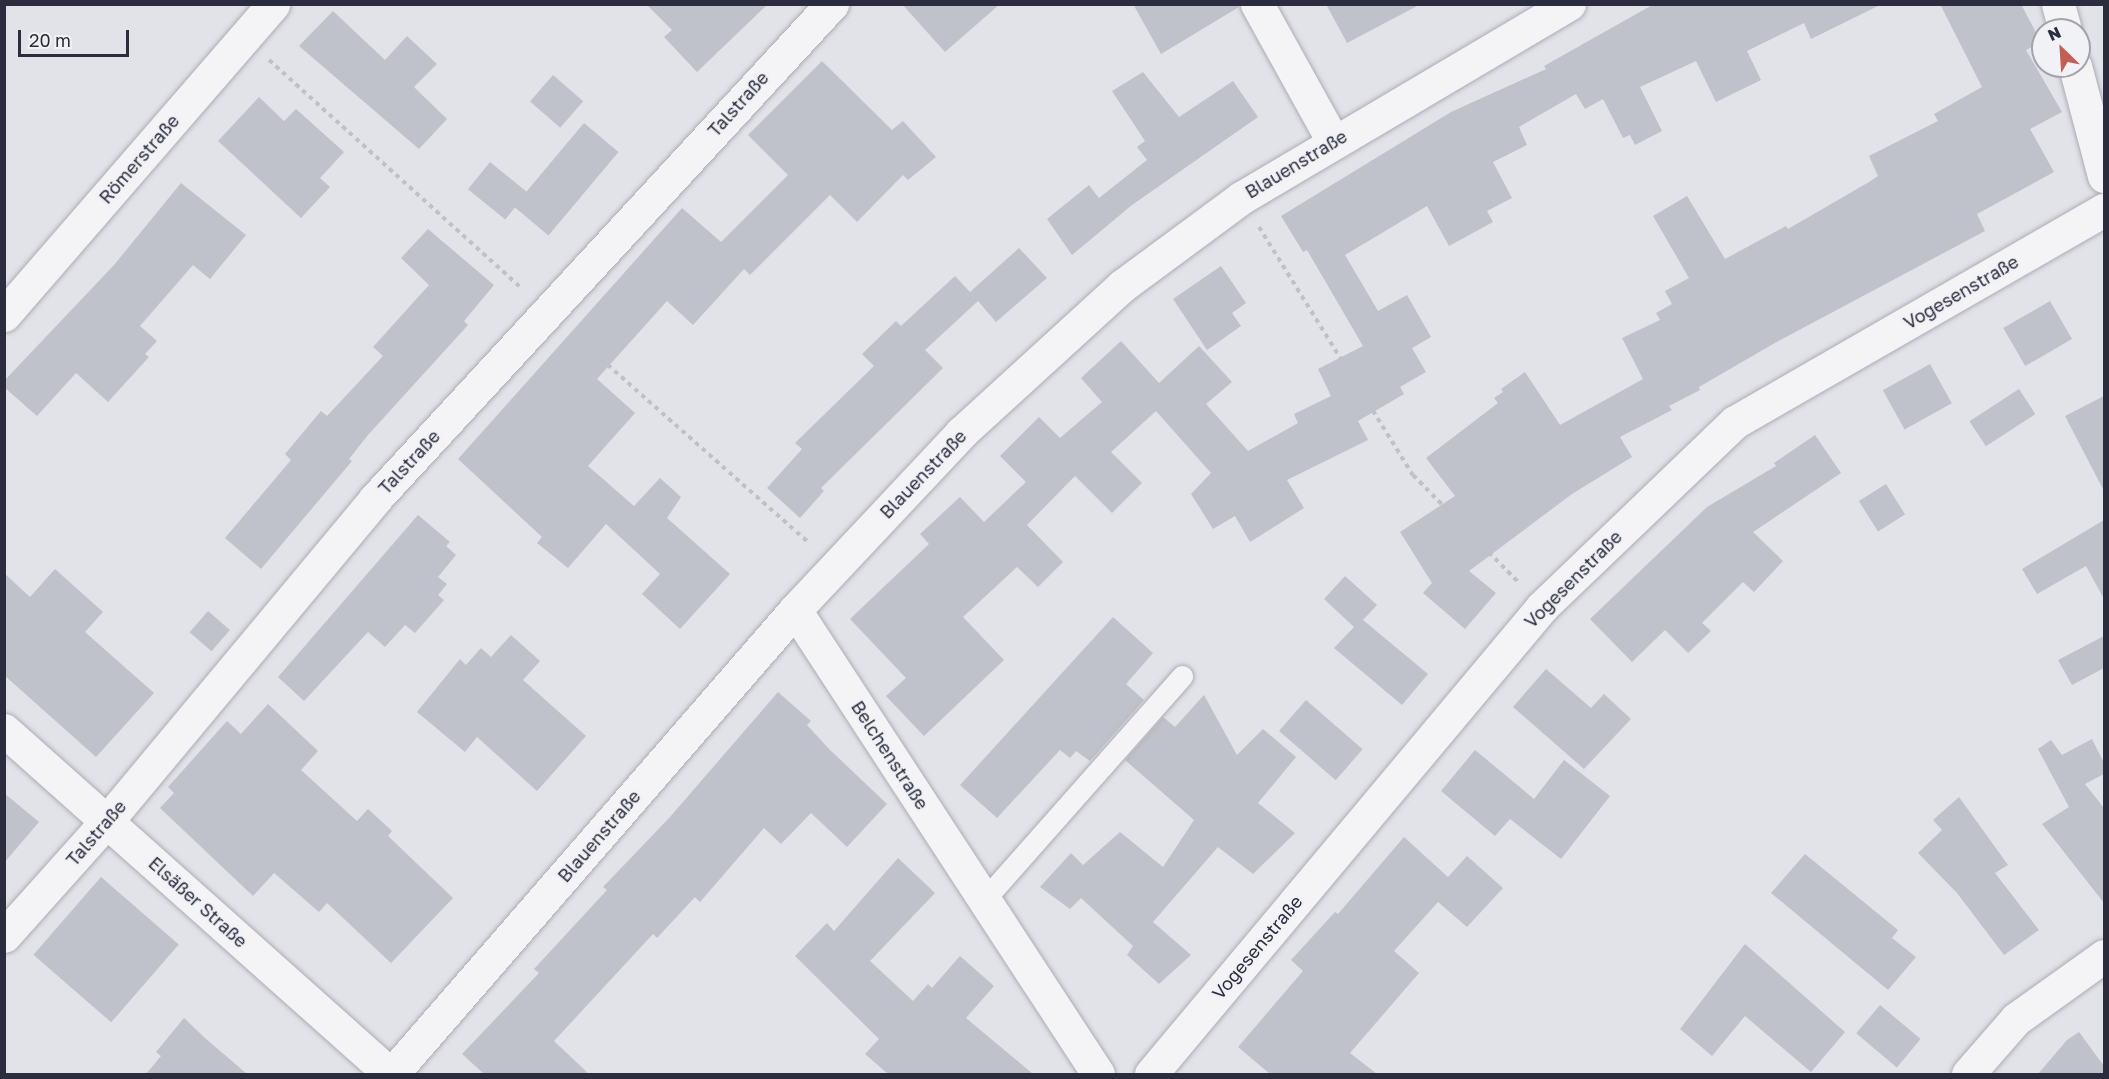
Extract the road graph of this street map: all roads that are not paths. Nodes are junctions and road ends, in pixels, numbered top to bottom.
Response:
1 (273, 4) edge
2 (832, 4) edge
3 (1257, 4) edge
4 (1569, 4) edge
5 (2078, 78) edge
6 (1333, 141) junction
7 (2104, 176) edge
8 (2104, 210) edge
9 (4, 315) edge
10 (795, 610) junction
11 (1182, 676) dead end
12 (4, 730) edge
13 (108, 821) junction
14 (984, 900) junction
15 (4, 936) edge
16 (2104, 956) edge
17 (391, 1074) edge
18 (1098, 1074) edge
19 (1150, 1074) edge
20 (1968, 1074) edge

1 - 9 street, Römerstraße
2 - 13 street, Talstraße
3 - 6 street
4 - 6 street, Blauenstraße
5 - 7 street
6 - 10 street, Blauenstraße
8 - 19 street, Vogesenstraße
10 - 14 street, Belchenstraße
10 - 17 street, Blauenstraße
11 - 14 lane
12 - 13 street, Elsäßer Straße
13 - 15 street, Talstraße
13 - 17 street, Elsäßer Straße
14 - 18 street, Belchenstraße
16 - 20 street

